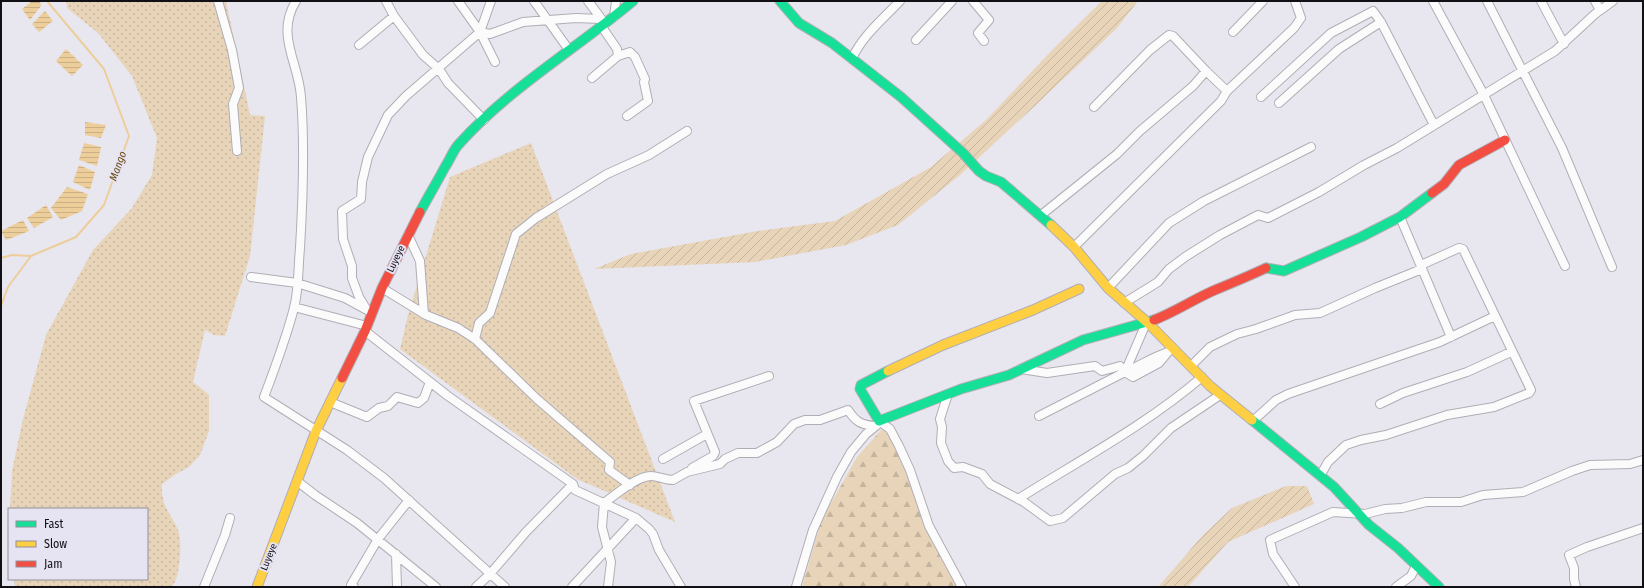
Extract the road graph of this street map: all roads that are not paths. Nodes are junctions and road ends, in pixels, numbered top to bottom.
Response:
1 (218, 1) edge
2 (296, 1) edge
3 (386, 1) edge
4 (458, 1) edge
5 (491, 1) edge
6 (534, 1) edge
7 (588, 1) edge
8 (616, 1) edge
9 (633, 1) edge
10 (780, 1) edge
11 (900, 1) edge
12 (952, 1) edge
13 (1263, 1) edge
14 (1295, 1) edge
15 (1433, 1) edge
16 (1487, 1) edge
17 (1541, 1) edge
18 (1595, 1) edge
19 (1613, 1) edge
20 (977, 2) edge
21 (1600, 10) junction
22 (394, 16) junction
23 (614, 17) junction
24 (547, 21) junction
25 (1381, 22) junction
26 (603, 23) junction
27 (480, 32) junction
28 (1233, 32) dead end
29 (916, 40) dead end
30 (984, 41) dead end
31 (1564, 44) junction
32 (359, 45) dead end
33 (569, 50) junction
34 (618, 56) junction
35 (852, 59) junction
36 (495, 62) dead end
37 (439, 69) junction
38 (1206, 71) junction
39 (1523, 71) junction
40 (592, 78) dead end
41 (1227, 91) junction
42 (1484, 95) junction
43 (1261, 97) dead end
44 (1278, 103) dead end
45 (1094, 107) dead end
46 (627, 116) dead end
47 (484, 120) junction
48 (1434, 125) junction
49 (687, 131) dead end
50 (1505, 140) junction
51 (1311, 147) dead end
52 (237, 151) dead end
53 (1040, 216) junction
54 (1400, 218) junction
55 (408, 235) junction
56 (1074, 247) junction
57 (1565, 266) dead end
58 (1421, 267) junction
59 (1612, 268) dead end
60 (251, 277) dead end
61 (297, 283) junction
62 (382, 288) junction
63 (1108, 288) junction
64 (1079, 289) dead end
65 (1124, 303) junction
66 (294, 307) junction
67 (370, 312) junction
68 (424, 314) junction
69 (1494, 316) junction
70 (1145, 323) junction
71 (366, 328) junction
72 (1451, 337) junction
73 (475, 339) junction
74 (1172, 351) junction
75 (1511, 352) junction
76 (1191, 366) junction
77 (1021, 369) junction
78 (1125, 372) junction
79 (769, 376) dead end
80 (1202, 377) junction
81 (430, 382) junction
82 (948, 394) junction
83 (1220, 395) junction
84 (330, 402) junction
85 (1380, 404) dead end
86 (1039, 416) dead end
87 (1254, 420) junction
88 (878, 424) junction
89 (316, 432) junction
90 (707, 434) junction
91 (663, 459) dead end
92 (1643, 460) edge
93 (687, 472) junction
94 (1320, 476) junction
95 (297, 481) junction
96 (573, 484) junction
97 (630, 485) junction
98 (1018, 499) junction
99 (408, 500) junction
100 (604, 503) junction
101 (1359, 514) junction
102 (230, 518) dead end
103 (636, 518) junction
104 (1643, 528) edge
105 (378, 538) junction
106 (607, 548) junction
107 (396, 554) junction
108 (1416, 566) junction
109 (490, 574) junction
110 (204, 587) edge
111 (257, 587) edge
112 (354, 587) edge
113 (397, 587) edge
114 (436, 587) edge
115 (476, 587) edge
116 (505, 587) edge
117 (572, 587) edge
118 (608, 587) edge
119 (681, 587) edge
120 (796, 587) edge
121 (962, 587) edge
122 (1295, 587) edge
123 (1396, 587) edge
124 (1439, 587) edge
125 (1576, 587) edge

1 - 52 street
2 - 61 street
3 - 22 street
4 - 27 street
5 - 27 street
6 - 24 street
7 - 26 street
8 - 23 street
9 - 23 street, Luyeye
10 - 35 street
11 - 35 street
12 - 29 street
13 - 28 street
14 - 41 street
15 - 42 street
16 - 39 street
17 - 31 street
18 - 21 street
19 - 21 street
20 - 30 street
21 - 31 street
22 - 32 street
22 - 37 street
23 - 26 street, Luyeye
24 - 26 street
24 - 27 street
24 - 33 street
25 - 43 street
25 - 44 street
25 - 48 street
26 - 33 street, Luyeye
26 - 34 street
27 - 36 street
27 - 37 street
31 - 39 street
33 - 47 street, Luyeye
34 - 40 street
34 - 46 street
35 - 53 street
37 - 47 street
37 - 67 street
38 - 41 street
38 - 45 street
38 - 53 street
39 - 42 street
39 - 59 street
41 - 56 street
42 - 48 street
42 - 50 street
47 - 55 street, Luyeye
48 - 65 street
49 - 73 street
50 - 54 street
50 - 57 street
51 - 63 street
53 - 56 street
54 - 58 street
54 - 70 street
55 - 62 street, Luyeye
55 - 68 street
56 - 63 street
58 - 69 street
58 - 72 street
58 - 76 street
60 - 61 street
61 - 66 street
61 - 67 street
62 - 67 street, Luyeye
62 - 68 street
63 - 65 street
64 - 88 street
65 - 70 street
66 - 71 street
66 - 89 street
67 - 71 street, Luyeye
68 - 73 street
69 - 72 street
69 - 75 street
70 - 74 street
70 - 77 street
70 - 78 street
71 - 81 street
71 - 84 street, Luyeye
72 - 87 street
73 - 97 street
74 - 76 street
74 - 78 street
75 - 85 street
75 - 94 street
76 - 80 street
77 - 78 street
77 - 82 street
78 - 86 street
79 - 90 street
80 - 83 street
80 - 98 street
81 - 84 street
81 - 96 street
82 - 88 street
82 - 98 street
83 - 87 street
83 - 98 street
84 - 89 street, Luyeye
87 - 94 street
88 - 93 street
88 - 120 street
88 - 121 street
89 - 95 street, Luyeye
89 - 99 street
90 - 91 street
90 - 93 street
92 - 101 street
93 - 97 street
94 - 101 street
95 - 105 street
95 - 111 street, Luyeye
96 - 100 street
96 - 109 street
97 - 100 street
99 - 105 street
99 - 109 street
100 - 103 street
100 - 106 street
101 - 108 street
101 - 122 street
102 - 110 street
103 - 106 street
103 - 119 street
104 - 125 street
105 - 107 street
105 - 112 street
106 - 117 street
106 - 118 street
107 - 113 street
107 - 114 street
108 - 123 street
108 - 124 street
109 - 115 street
109 - 116 street

